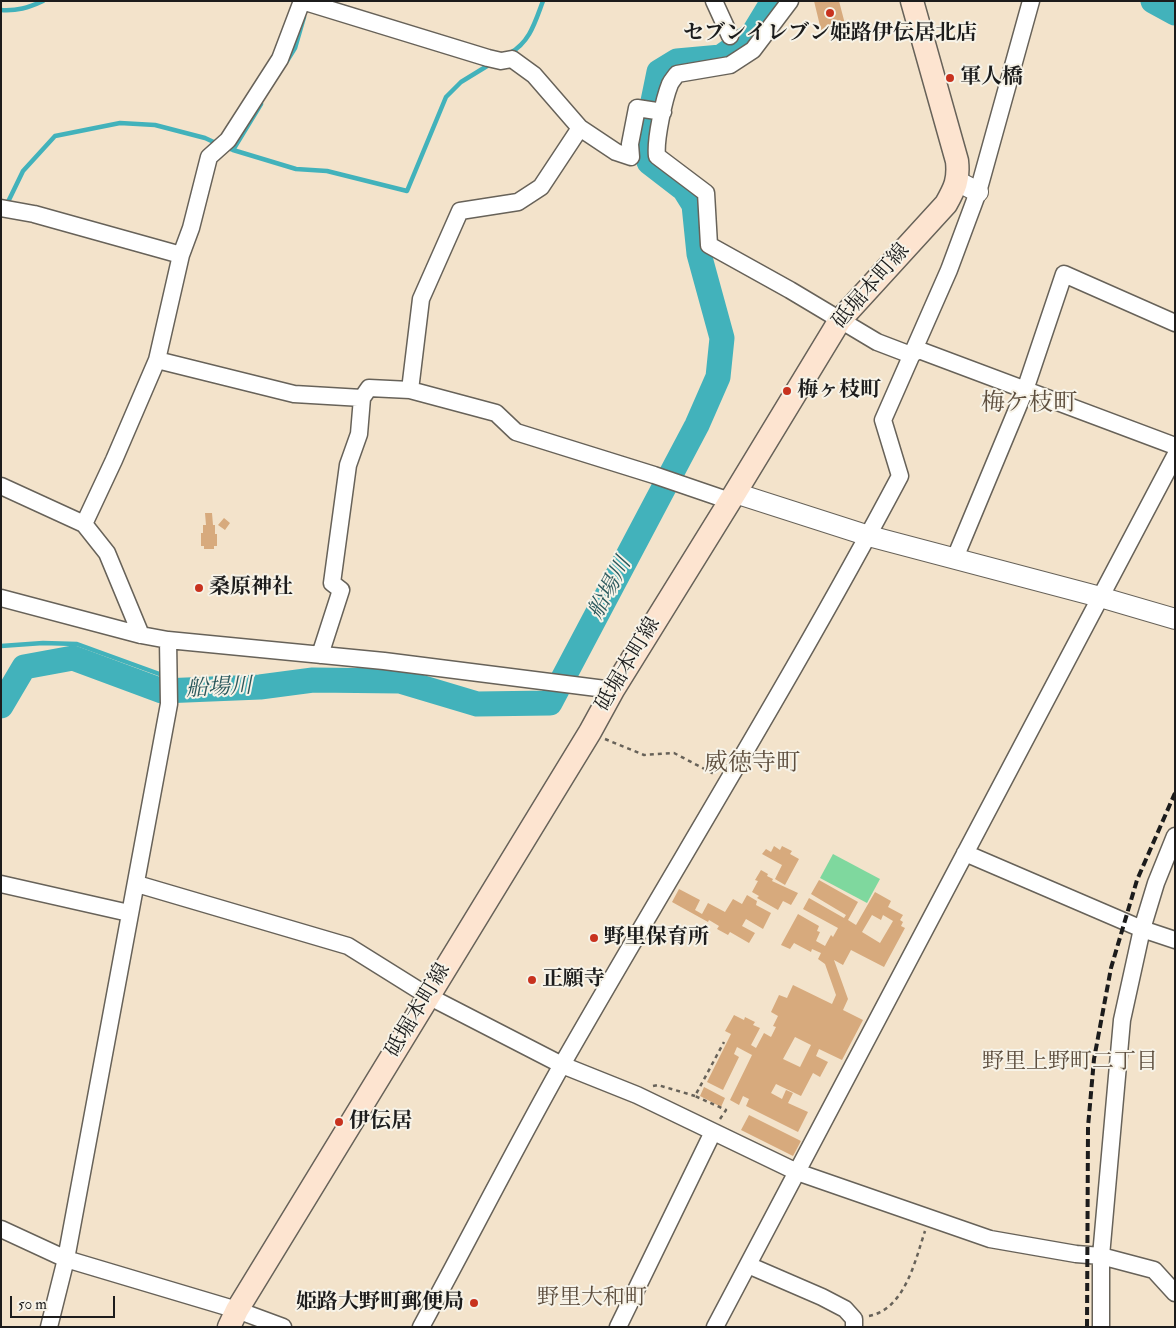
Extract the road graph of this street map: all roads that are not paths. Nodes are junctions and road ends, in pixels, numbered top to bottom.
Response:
1 (302, 1) edge
2 (714, 1) edge
3 (790, 1) edge
4 (912, 1) edge
5 (1031, 1) edge
6 (730, 36) dead end
7 (663, 112) junction
8 (580, 128) junction
9 (957, 181) junction
10 (978, 192) junction
11 (1, 208) edge
12 (181, 255) junction
13 (840, 320) junction
14 (1175, 323) edge
15 (912, 355) junction
16 (157, 360) junction
17 (410, 390) junction
18 (1025, 390) junction
19 (362, 398) junction
20 (1175, 446) edge
21 (1175, 456) edge
22 (1, 486) edge
23 (733, 497) junction
24 (84, 524) junction
25 (869, 536) junction
26 (955, 558) junction
27 (1100, 597) junction
28 (1, 598) edge
29 (1175, 619) edge
30 (140, 635) junction
31 (168, 640) junction
32 (320, 655) junction
33 (613, 690) junction
34 (1175, 836) edge
35 (965, 854) junction
36 (1, 884) edge
37 (137, 884) junction
38 (129, 912) junction
39 (1142, 929) junction
40 (1175, 940) edge
41 (428, 996) junction
42 (562, 1065) junction
43 (713, 1132) junction
44 (796, 1172) junction
45 (1, 1229) edge
46 (1101, 1256) junction
47 (66, 1259) junction
48 (748, 1265) junction
49 (1175, 1293) edge
50 (233, 1318) edge
51 (854, 1323) edge
52 (50, 1327) edge
53 (282, 1327) edge
54 (421, 1327) edge
55 (618, 1327) edge
56 (716, 1327) edge
57 (1101, 1327) edge

1 - 8 street
1 - 12 street
2 - 6 street
3 - 7 street
4 - 9 main road, 砥堀本町線
5 - 10 street
7 - 8 street
7 - 13 street
8 - 17 street
9 - 10 street
9 - 13 main road, 砥堀本町線
10 - 15 street
11 - 12 street
12 - 16 street
13 - 15 street
13 - 23 main road, 砥堀本町線
14 - 18 street
15 - 18 street
15 - 25 street
16 - 19 street
16 - 24 street
17 - 19 street
17 - 23 street
18 - 20 street
18 - 26 street
19 - 32 street
21 - 27 street
22 - 24 street
23 - 25 street
23 - 33 main road, 砥堀本町線
24 - 30 street
25 - 26 street
25 - 42 street
26 - 27 street
27 - 29 street
27 - 35 street
28 - 30 street
30 - 31 street
31 - 32 street
31 - 37 street
32 - 33 street
33 - 41 main road, 砥堀本町線
34 - 39 street
35 - 39 street
35 - 44 street
36 - 38 street
37 - 38 street
37 - 41 street
38 - 47 street
39 - 40 street
39 - 46 street
41 - 42 street
41 - 50 main road, 砥堀本町線
42 - 43 street
42 - 54 street
43 - 44 street
43 - 55 street
44 - 46 street
44 - 48 street
45 - 47 street
46 - 49 street
46 - 57 street
47 - 50 street
47 - 52 street
48 - 51 street
48 - 56 street
50 - 53 street

